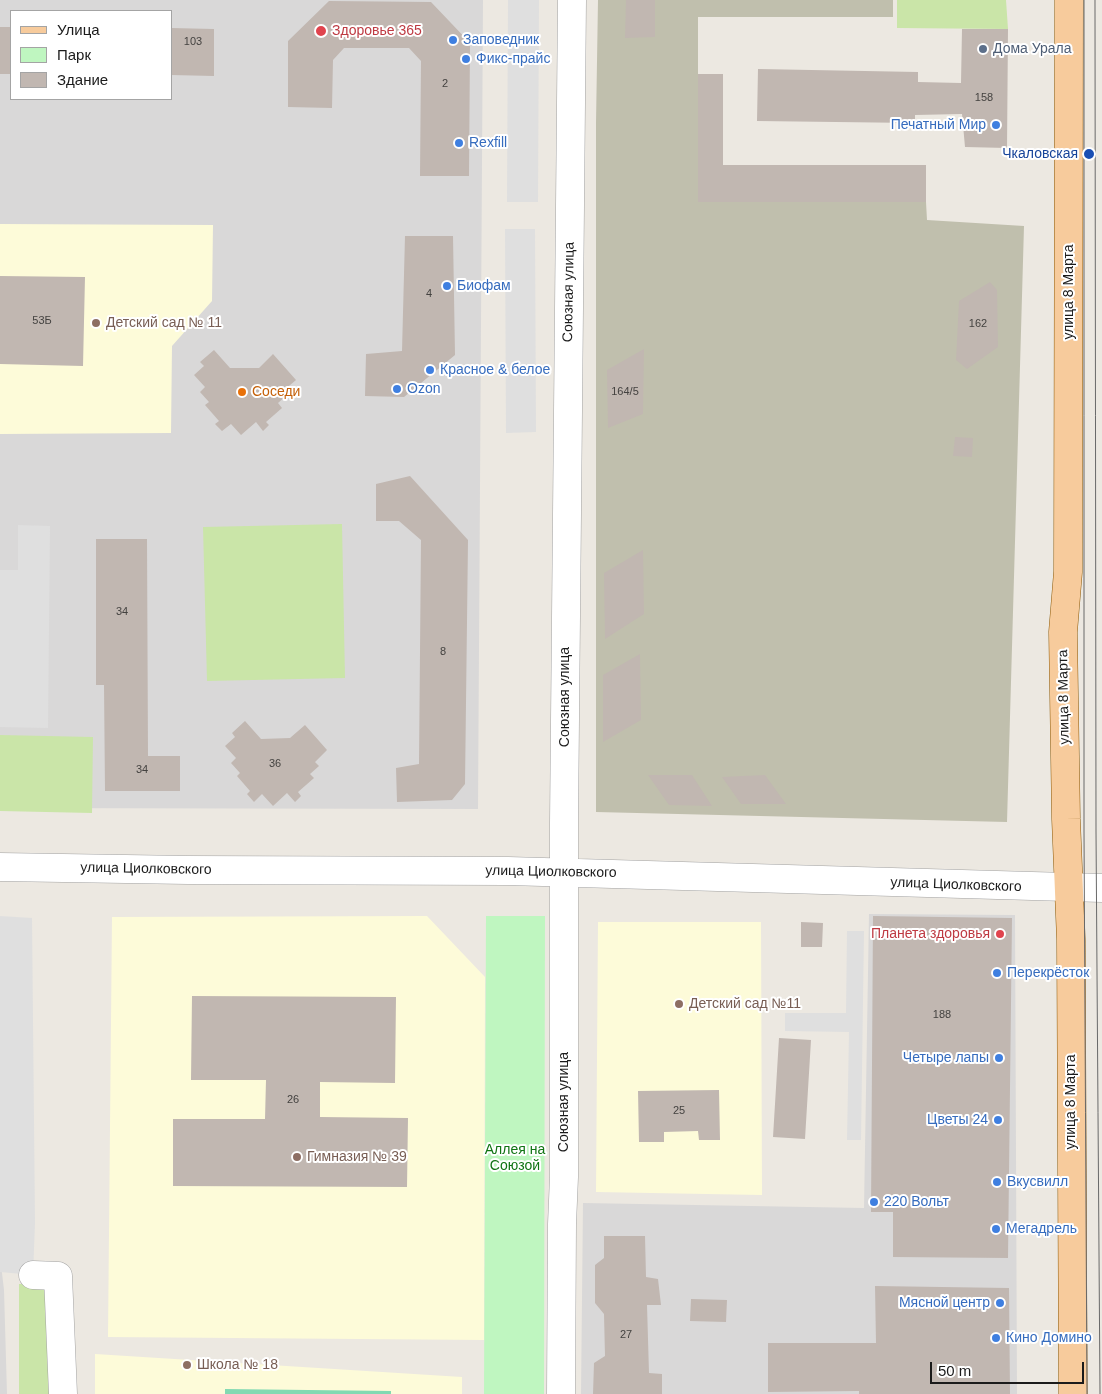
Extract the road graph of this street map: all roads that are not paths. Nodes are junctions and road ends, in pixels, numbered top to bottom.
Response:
1 (572, 0) edge
2 (1070, 0) edge
3 (0, 867) edge
4 (564, 872) junction
5 (1069, 888) junction
6 (1102, 888) edge
7 (33, 1275) dead end
8 (62, 1394) edge
9 (561, 1394) edge
10 (1073, 1394) edge

1 - 4 street, Союзная улица
2 - 5 main road, улица 8 Марта
3 - 4 street, улица Циолковского
4 - 5 street, улица Циолковского
4 - 9 street, Союзная улица
5 - 6 street, улица Циолковского
5 - 10 main road, улица 8 Марта
7 - 8 street

